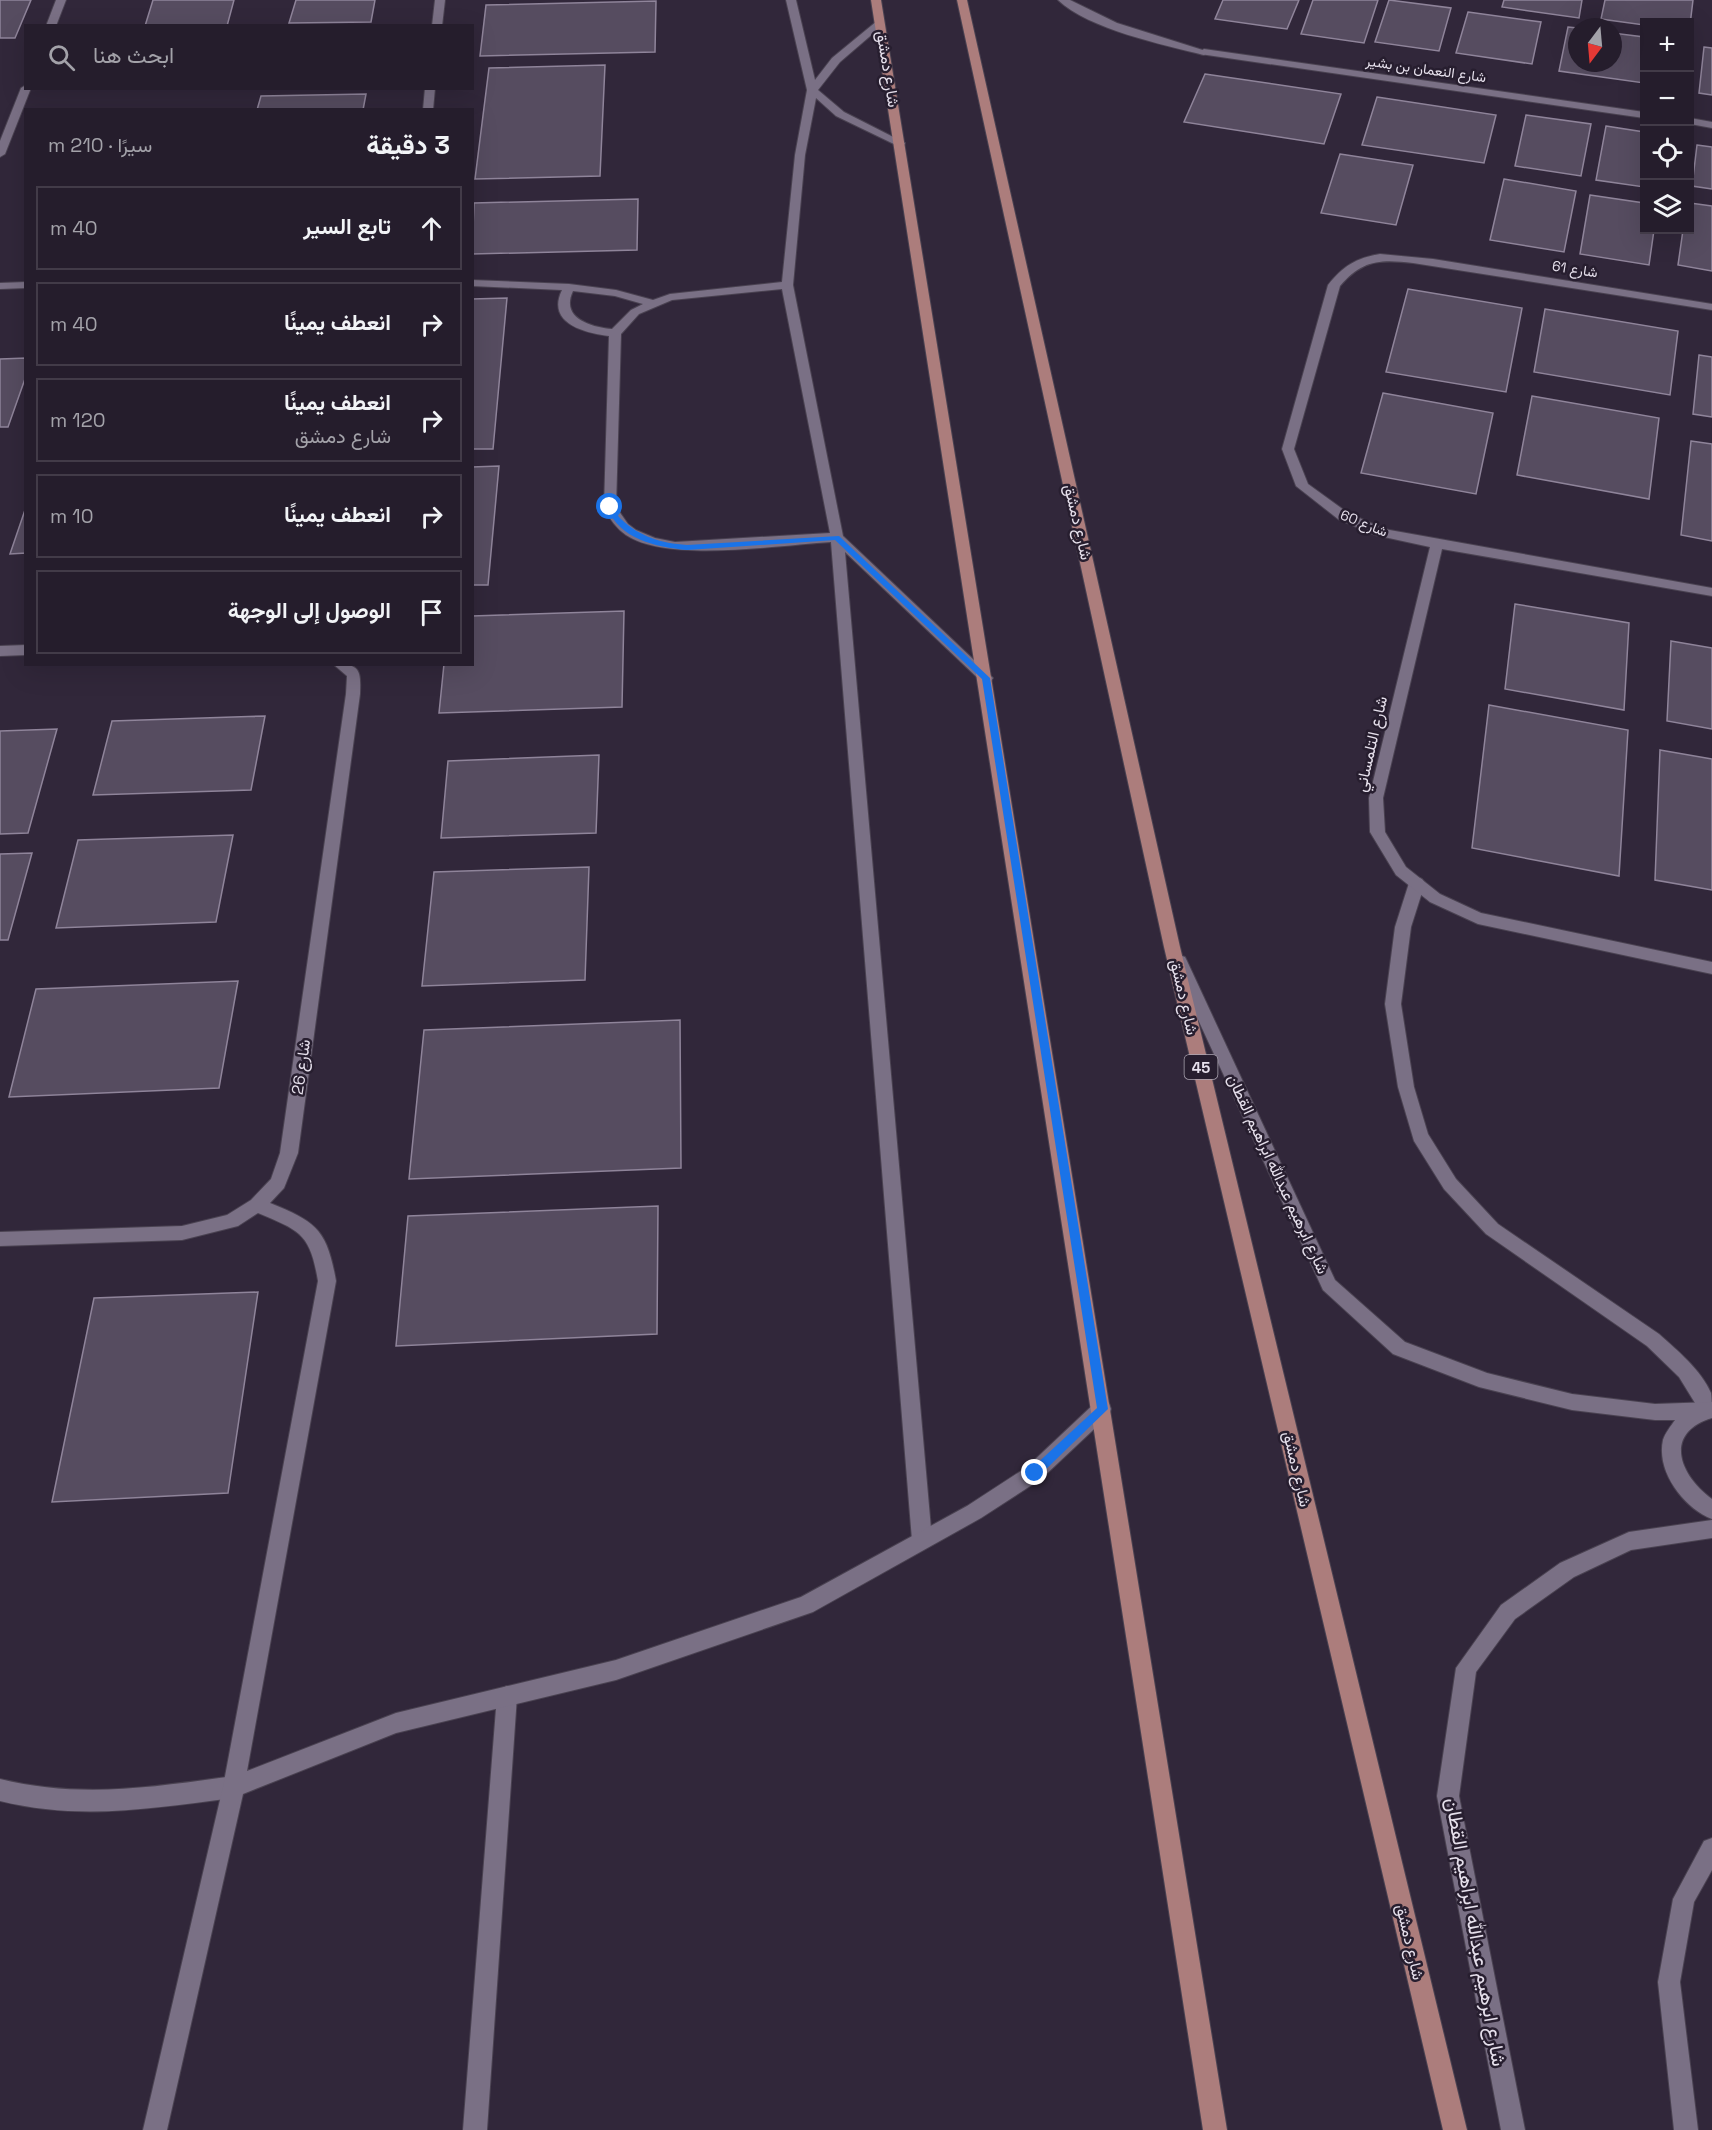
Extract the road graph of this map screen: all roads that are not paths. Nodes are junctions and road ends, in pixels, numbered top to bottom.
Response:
1 (61, 0) edge
2 (440, 0) edge
3 (791, 0) edge
4 (876, 0) edge
5 (962, 0) edge
6 (1063, 0) edge
7 (880, 23) junction
8 (52, 24) edge
9 (437, 24) edge
10 (25, 90) edge
11 (430, 90) edge
12 (812, 90) junction
13 (428, 108) edge
14 (1640, 114) edge
15 (1694, 123) edge
16 (1712, 125) edge
17 (900, 143) junction
18 (0, 154) edge
19 (1433, 262) joint
20 (474, 283) edge
21 (24, 285) edge
22 (787, 285) junction
23 (0, 286) edge
24 (569, 287) junction
25 (651, 303) junction
26 (1712, 307) edge
27 (615, 333) junction
28 (837, 537) junction
29 (1437, 544) junction
30 (1712, 592) edge
31 (24, 650) edge
32 (0, 651) edge
33 (343, 666) edge
34 (986, 678) junction
35 (1417, 883) junction
36 (1172, 947) junction
37 (1712, 968) edge
38 (257, 1205) junction
39 (0, 1239) edge
40 (1102, 1409) junction
41 (1711, 1410) edge
42 (1712, 1510) edge
43 (1712, 1529) edge
44 (922, 1540) junction
45 (507, 1696) junction
46 (234, 1787) junction
47 (0, 1790) edge
48 (1712, 1849) edge
49 (155, 2130) edge
50 (475, 2130) edge
51 (1215, 2130) edge
52 (1455, 2130) edge
53 (1513, 2130) edge
54 (1686, 2130) edge

1 - 8 street
2 - 9 street
3 - 12 street
4 - 7 main road, شارع دمشق
5 - 36 main road, شارع دمشق / 45
6 - 14 street, شارع النعمان بن بشير
7 - 12 street
7 - 17 main road, شارع دمشق
10 - 18 street
11 - 13 street
12 - 17 street
12 - 22 street
15 - 16 street
17 - 34 main road, شارع دمشق
19 - 26 street, شارع 61
19 - 29 street, شارع 60
20 - 24 street
21 - 23 street
22 - 25 street
22 - 28 street
24 - 25 street
24 - 27 street
25 - 27 street
27 - 28 street
28 - 34 street
28 - 44 street
29 - 30 street, شارع 60
29 - 35 street, شارع التلمساني
31 - 32 street
33 - 38 street, شارع 26
34 - 40 main road, شارع دمشق
35 - 37 street, شارع التلمساني
35 - 41 street
36 - 41 street, شارع ابرهيم عبدالله ابراهيم القطان
36 - 52 main road, شارع دمشق / 45
38 - 39 street, شارع 26
38 - 46 street
40 - 44 street
40 - 51 main road, شارع دمشق
41 - 42 street
43 - 53 street, شارع ابرهيم عبدالله ابراهيم القطان
44 - 45 street
45 - 46 street
45 - 50 street
46 - 47 street
46 - 49 street
48 - 54 street

